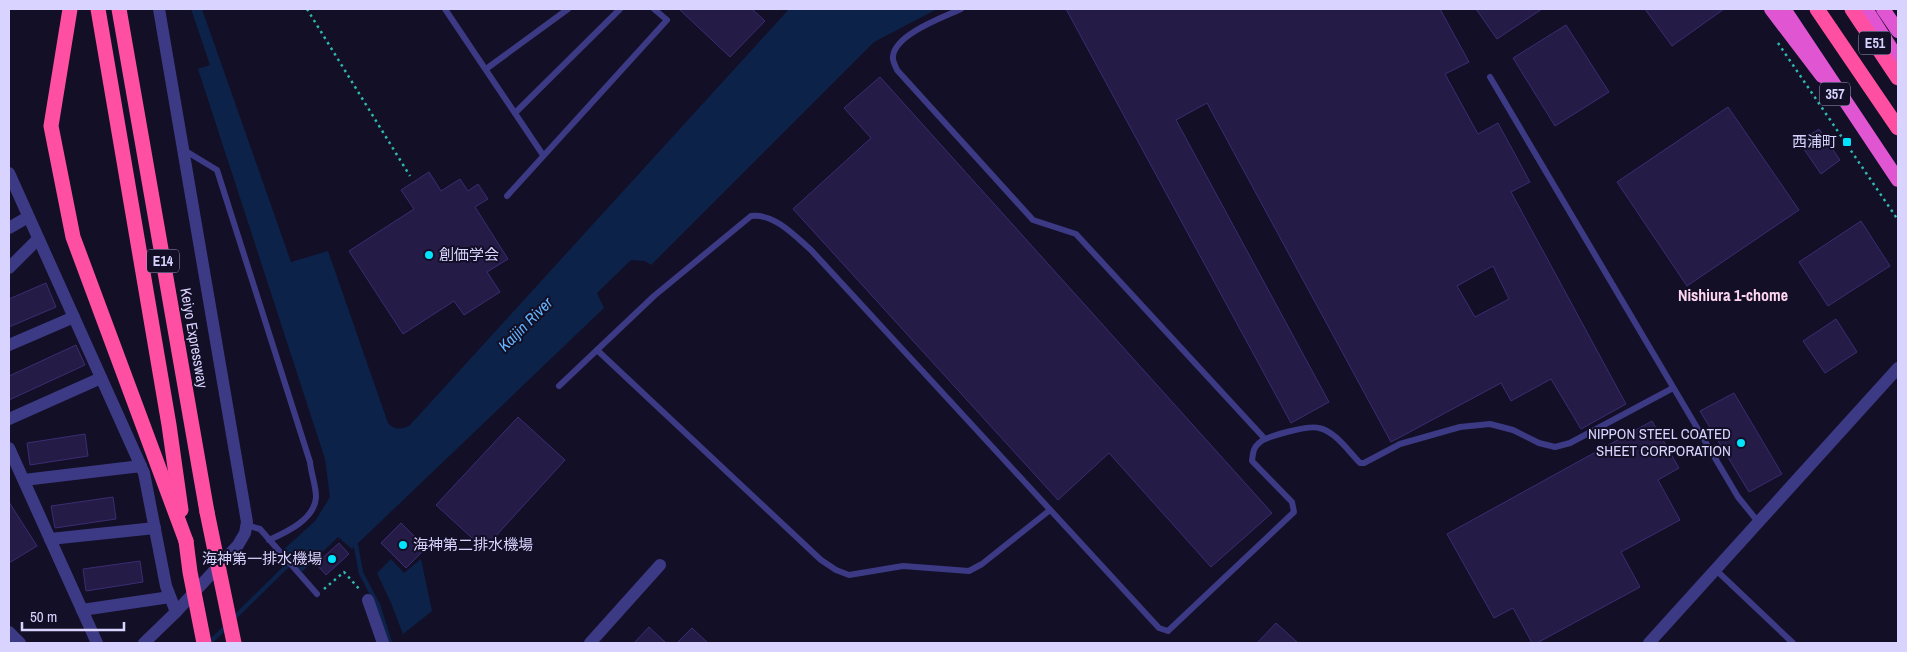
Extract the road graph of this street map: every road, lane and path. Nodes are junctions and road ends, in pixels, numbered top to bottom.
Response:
1 (70, 9) edge
2 (98, 9) edge
3 (119, 9) edge
4 (159, 9) edge
5 (307, 9) edge
6 (445, 9) edge
7 (568, 9) edge
8 (620, 9) edge
9 (654, 9) edge
10 (961, 9) edge
11 (1772, 9) edge
12 (1784, 9) edge
13 (1818, 9) edge
14 (1852, 9) edge
15 (1866, 9) edge
16 (1883, 9) edge
17 (1898, 31) edge
18 (1776, 40) dead end
19 (1898, 58) edge
20 (486, 69) junction
21 (1490, 77) dead end
22 (1898, 78) edge
23 (515, 113) junction
24 (1898, 128) edge
25 (184, 150) junction
26 (544, 155) junction
27 (9, 173) edge
28 (410, 176) dead end
29 (1898, 180) edge
30 (506, 196) dead end
31 (28, 217) junction
32 (1898, 220) edge
33 (9, 228) edge
34 (38, 239) junction
35 (9, 268) edge
36 (74, 317) junction
37 (9, 345) edge
38 (597, 350) junction
39 (1898, 368) edge
40 (101, 378) junction
41 (559, 386) dead end
42 (1673, 388) junction
43 (9, 418) edge
44 (1265, 439) junction
45 (9, 448) edge
46 (141, 466) junction
47 (24, 480) junction
48 (1050, 510) junction
49 (1759, 523) junction
50 (246, 525) junction
51 (155, 528) junction
52 (50, 539) junction
53 (269, 540) junction
54 (186, 541) junction
55 (660, 566) dead end
56 (1716, 570) junction
57 (317, 594) joint
58 (170, 597) junction
59 (368, 600) joint
60 (82, 610) junction
61 (176, 612) junction
62 (9, 632) edge
63 (20, 643) edge
64 (97, 643) edge
65 (144, 643) edge
66 (204, 643) edge
67 (234, 643) edge
68 (383, 643) edge
69 (590, 643) edge
70 (1649, 643) edge
71 (1793, 643) edge

1 - 54 highway
2 - 54 highway, E14
3 - 67 highway, Keiyo Expressway / E14, bridge
4 - 25 street
5 - 28 path
6 - 20 lane
7 - 20 lane
8 - 23 lane
9 - 26 lane
10 - 44 lane
11 - 29 highway, 357
12 - 29 highway, 357, bridge
13 - 24 highway, E51
14 - 22 highway, E51
15 - 19 highway
16 - 17 highway
18 - 32 path
20 - 23 lane
21 - 42 lane
23 - 26 lane
25 - 50 street
25 - 53 lane
26 - 30 lane
27 - 31 street
31 - 33 street
31 - 34 street
34 - 35 street
34 - 36 street
36 - 37 street
36 - 40 street
38 - 41 lane
38 - 48 lane
38 - 48 lane
39 - 49 street
40 - 43 street
40 - 46 street
42 - 44 lane
42 - 49 lane
44 - 48 lane
45 - 47 street
46 - 47 street
46 - 51 street
47 - 52 street
49 - 56 street
50 - 53 lane
50 - 61 street
51 - 52 street
51 - 58 street
52 - 60 street
53 - 57 lane
54 - 66 highway, E14, bridge
55 - 69 street
56 - 70 street
56 - 71 lane
57 - 59 path
58 - 60 street
58 - 61 street
59 - 68 street
60 - 64 street
61 - 65 street
62 - 63 street

